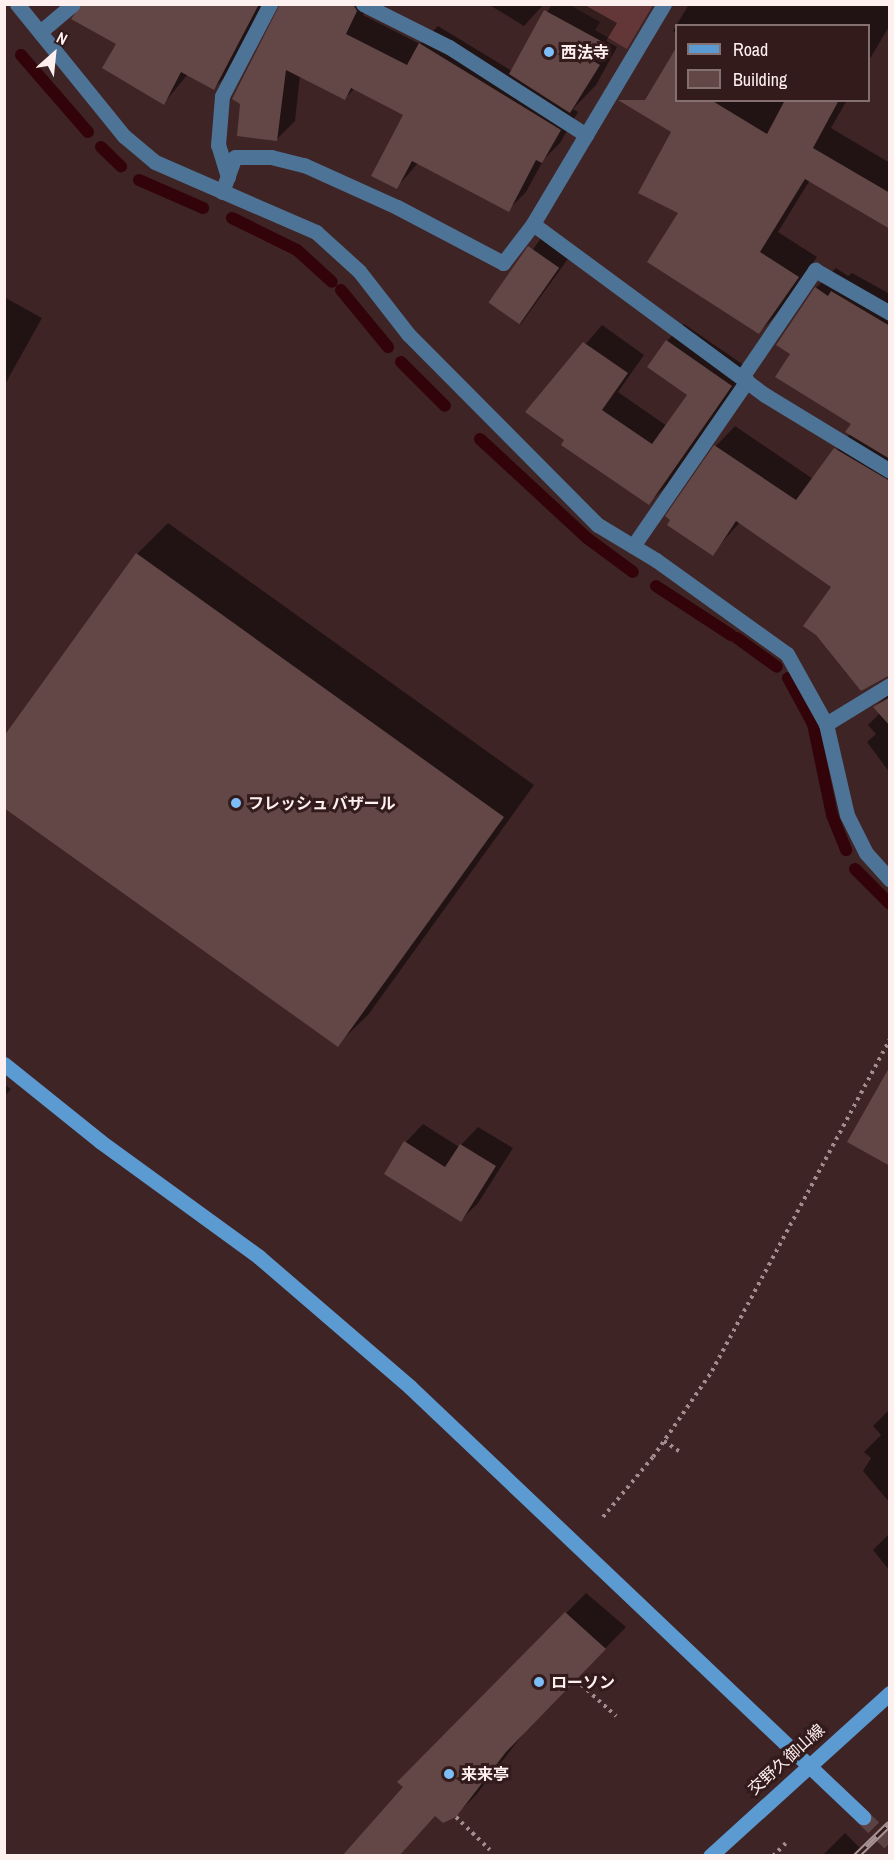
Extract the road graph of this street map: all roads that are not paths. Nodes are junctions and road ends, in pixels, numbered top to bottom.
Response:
1 (17, 4) edge
2 (73, 4) edge
3 (270, 4) edge
4 (363, 4) edge
5 (664, 4) edge
6 (40, 32) junction
7 (586, 135) junction
8 (225, 184) junction
9 (533, 224) junction
10 (890, 313) edge
11 (745, 379) junction
12 (890, 471) edge
13 (633, 546) junction
14 (890, 685) edge
15 (826, 724) junction
16 (890, 880) edge
17 (4, 1064) edge
18 (890, 1694) edge
19 (807, 1764) junction
20 (863, 1817) tunnel mouth
21 (710, 1856) edge

1 - 6 street
2 - 6 street
3 - 8 street
4 - 7 street
5 - 7 street
6 - 8 street
7 - 9 street
8 - 9 street
8 - 13 street
9 - 11 street
10 - 11 street
11 - 12 street
11 - 13 street
13 - 15 street
14 - 15 street
15 - 16 street
17 - 19 street
18 - 19 street, 交野久御山線
19 - 20 street
19 - 21 street, 交野久御山線

